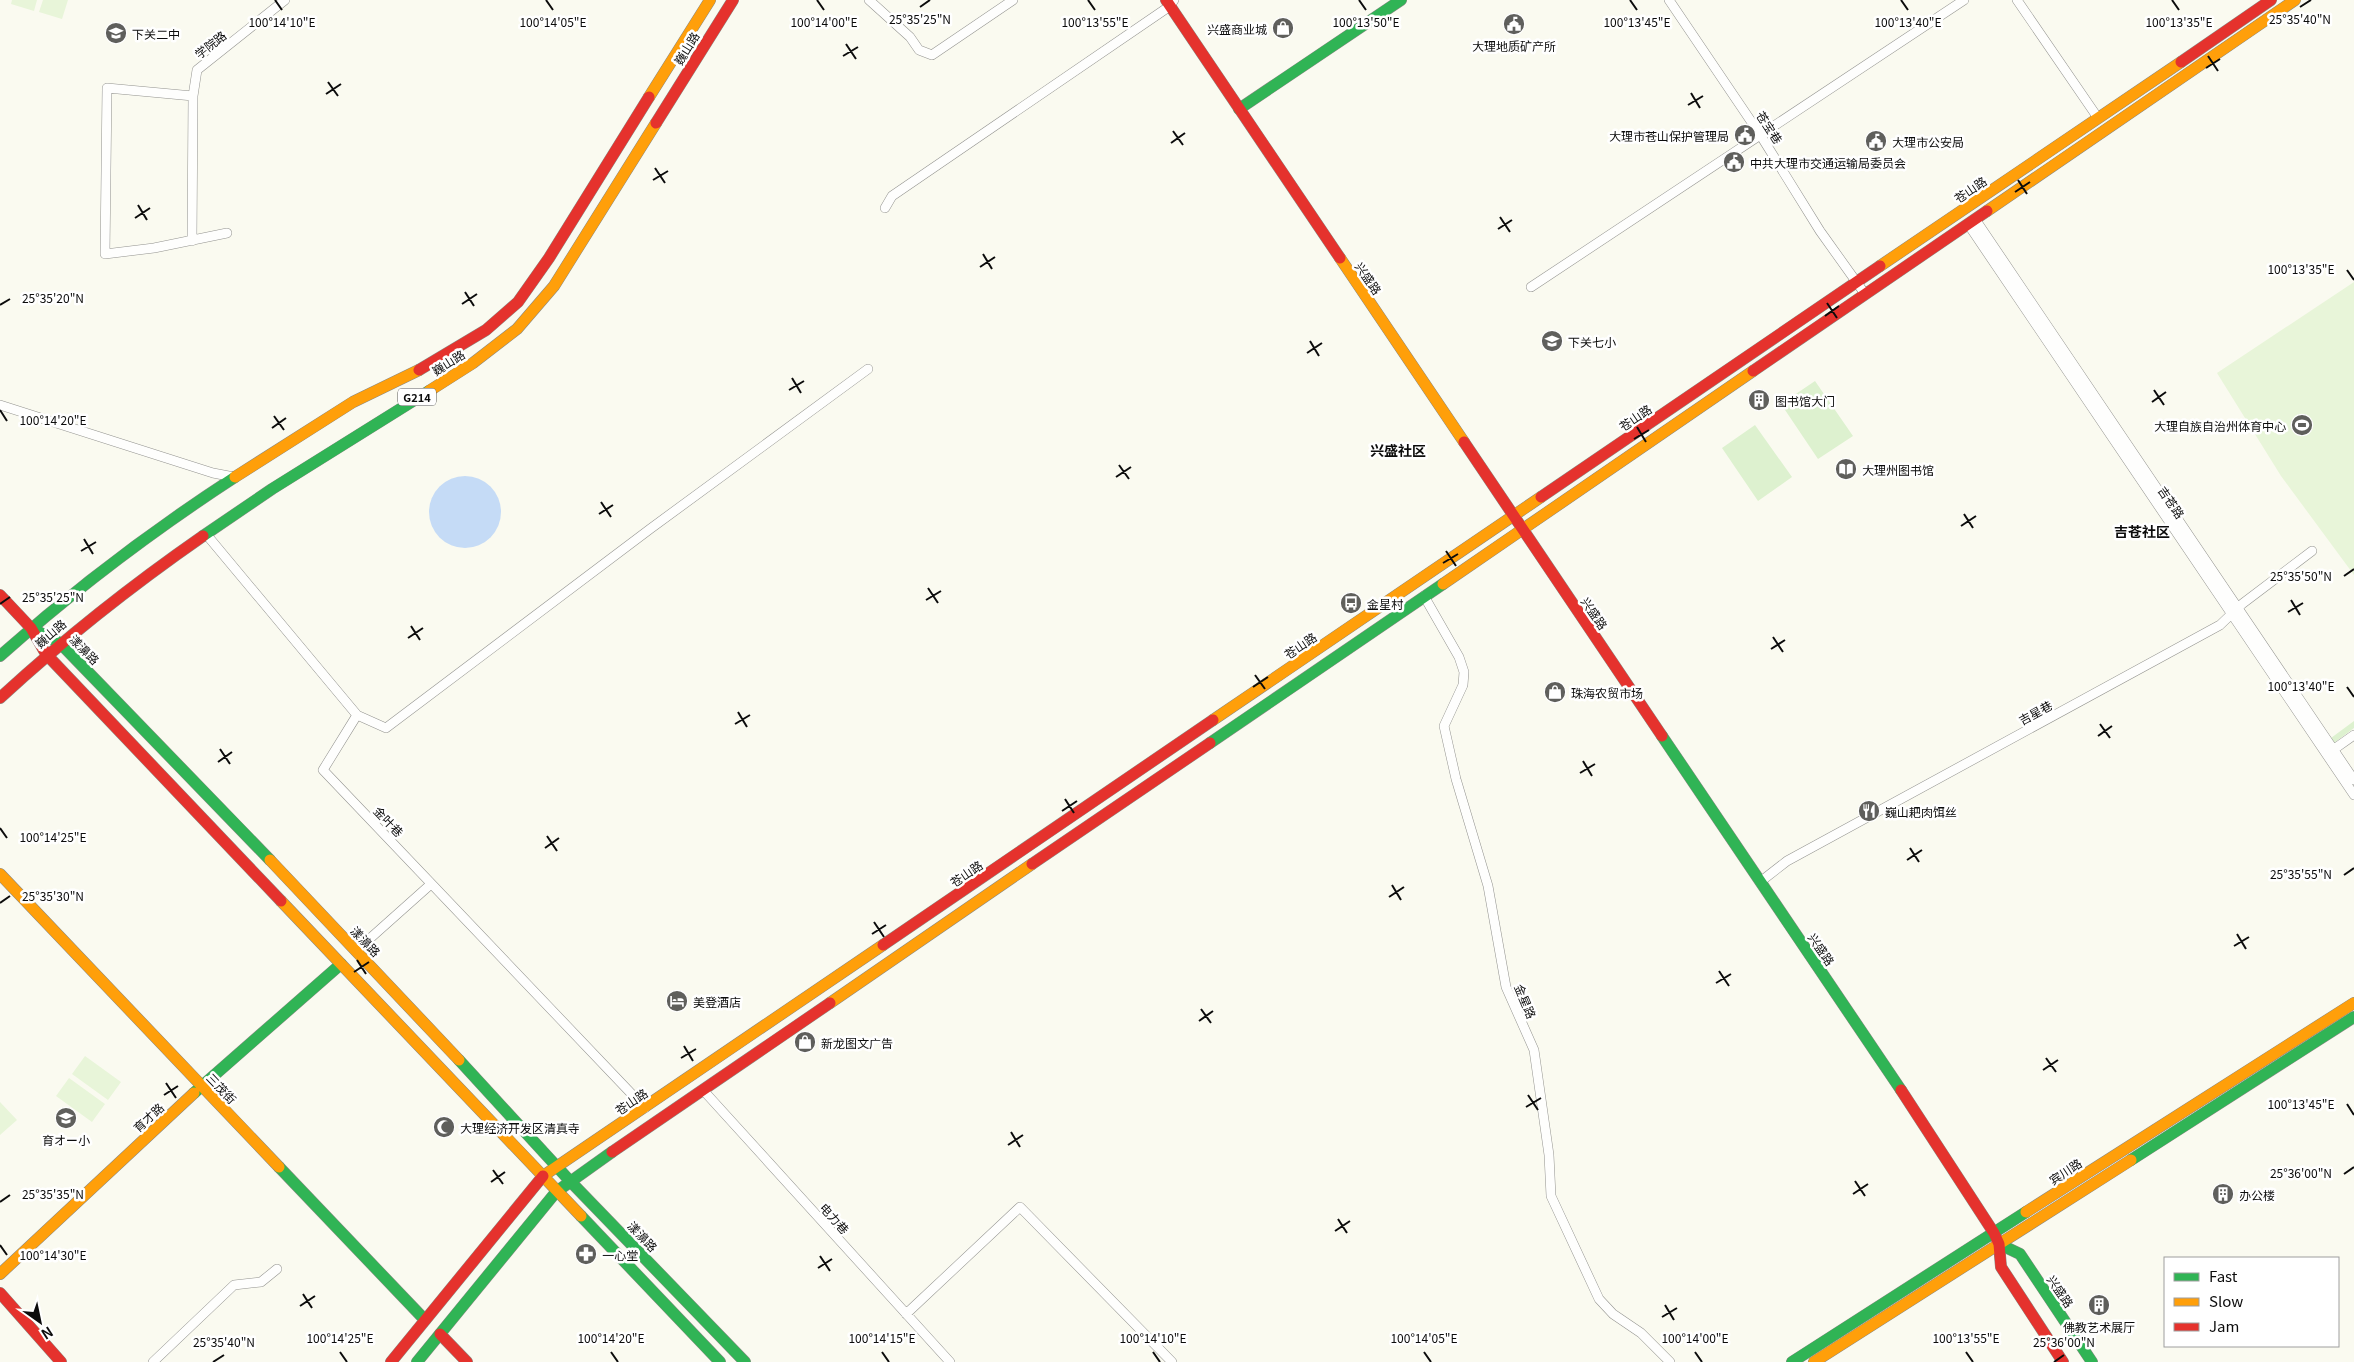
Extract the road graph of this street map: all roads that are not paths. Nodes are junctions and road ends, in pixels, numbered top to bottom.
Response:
1 (285, 0) edge
2 (710, 0) edge
3 (733, 0) edge
4 (869, 0) edge
5 (1013, 0) edge
6 (1401, 0) edge
7 (1669, 0) edge
8 (1964, 0) edge
9 (2017, 0) edge
10 (2271, 0) edge
11 (2295, 0) edge
12 (1170, 2) edge
13 (192, 96) junction
14 (1239, 109) junction
15 (2098, 118) junction
16 (1761, 136) junction
17 (885, 208) dead end
18 (1971, 222) junction
19 (227, 233) dead end
20 (192, 241) junction
21 (1856, 282) junction
22 (1531, 287) dead end
23 (1864, 294) junction
24 (520, 299) junction
25 (534, 311) junction
26 (449, 353) junction
27 (868, 369) dead end
28 (460, 371) junction
29 (0, 405) edge
30 (235, 478) junction
31 (1513, 517) junction
32 (1522, 529) junction
33 (206, 534) junction
34 (2312, 551) dead end
35 (0, 595) edge
36 (1424, 596) junction
37 (2235, 611) junction
38 (31, 628) junction
39 (60, 643) junction
40 (46, 654) junction
41 (0, 656) edge
42 (0, 698) edge
43 (357, 715) junction
44 (2354, 735) edge
45 (2330, 752) junction
46 (2354, 780) edge
47 (2354, 795) edge
48 (0, 874) edge
49 (1760, 882) junction
50 (431, 884) junction
51 (357, 950) junction
52 (341, 964) junction
53 (2354, 1002) edge
54 (2354, 1017) edge
55 (201, 1087) junction
56 (703, 1090) junction
57 (645, 1108) junction
58 (559, 1167) junction
59 (543, 1176) junction
60 (570, 1180) junction
61 (556, 1192) junction
62 (1994, 1233) junction
63 (1999, 1244) junction
64 (277, 1268) dead end
65 (0, 1274) edge
66 (0, 1293) edge
67 (906, 1314) junction
68 (425, 1320) junction
69 (440, 1334) junction
70 (61, 1362) edge
71 (153, 1362) edge
72 (391, 1362) edge
73 (416, 1362) edge
74 (467, 1362) edge
75 (720, 1362) edge
76 (745, 1362) edge
77 (950, 1362) edge
78 (1172, 1362) edge
79 (1670, 1362) edge
80 (1792, 1362) edge
81 (1814, 1362) edge
82 (2063, 1362) edge
83 (2092, 1362) edge

1 - 13 street, 学院路
2 - 24 main road, 巍山路 / G214
3 - 25 main road, 巍山路 / G214
4 - 5 street
6 - 14 main road
7 - 16 street, 苍宝巷
8 - 16 street
9 - 15 street
10 - 15 main road, 苍山路
11 - 18 main road
12 - 14 main road, 兴盛路
12 - 17 street
13 - 20 street
13 - 20 street
14 - 31 main road, 兴盛路
15 - 21 main road, 苍山路
16 - 21 street, 苍宝巷
16 - 22 street
18 - 23 main road
18 - 37 street, 吉苍路
19 - 20 street
21 - 23 street, 苍宝巷
21 - 31 main road, 苍山路
23 - 32 main road
24 - 25 main road
24 - 26 main road, 巍山路 / G214
25 - 28 main road, 巍山路 / G214
26 - 28 main road
26 - 30 main road, 巍山路 / G214
27 - 43 street
28 - 33 main road, 巍山路 / G214
29 - 30 street
30 - 38 main road, 巍山路 / G214
31 - 32 main road, 兴盛路
31 - 57 main road, 苍山路
32 - 36 main road
32 - 49 main road, 兴盛路
33 - 39 main road, 巍山路 / G214
33 - 43 street
34 - 37 street, 吉星巷
35 - 38 main road
36 - 56 main road
36 - 79 street, 金星路
37 - 45 street, 吉苍路
37 - 49 street, 吉星巷
38 - 39 main road, 漾濞路
38 - 40 main road
38 - 41 main road, 巍山路 / G214
39 - 40 main road, 巍山路 / G214
39 - 51 main road, 漾濞路
40 - 42 main road, 巍山路 / G214
40 - 52 main road
43 - 50 street, 金叶巷
44 - 45 street
45 - 46 street, 吉苍路
45 - 47 street, 吉苍路
48 - 55 main road, 三茂街
49 - 62 main road, 兴盛路
50 - 51 street
50 - 57 street, 金叶巷
51 - 58 main road, 漾濞路
52 - 55 main road, 育才路
52 - 59 main road
53 - 62 main road, 宾川路
54 - 63 main road
55 - 65 main road, 育才路
55 - 68 main road, 三茂街
56 - 60 main road
56 - 67 street, 电力巷
57 - 58 main road, 苍山路
58 - 59 main road, 苍山路
58 - 60 main road, 漾濞路
59 - 61 main road
59 - 68 main road, 苍山路
60 - 61 main road
60 - 76 main road, 漾濞路
61 - 69 main road
61 - 75 main road
62 - 63 main road, 兴盛路
62 - 80 main road, 宾川路
63 - 81 main road
63 - 82 main road, 兴盛路
63 - 83 main road, 兴盛路
64 - 71 street
66 - 70 main road
67 - 77 street, 电力巷
67 - 78 street
68 - 72 main road, 苍山路
69 - 73 main road
69 - 74 main road

